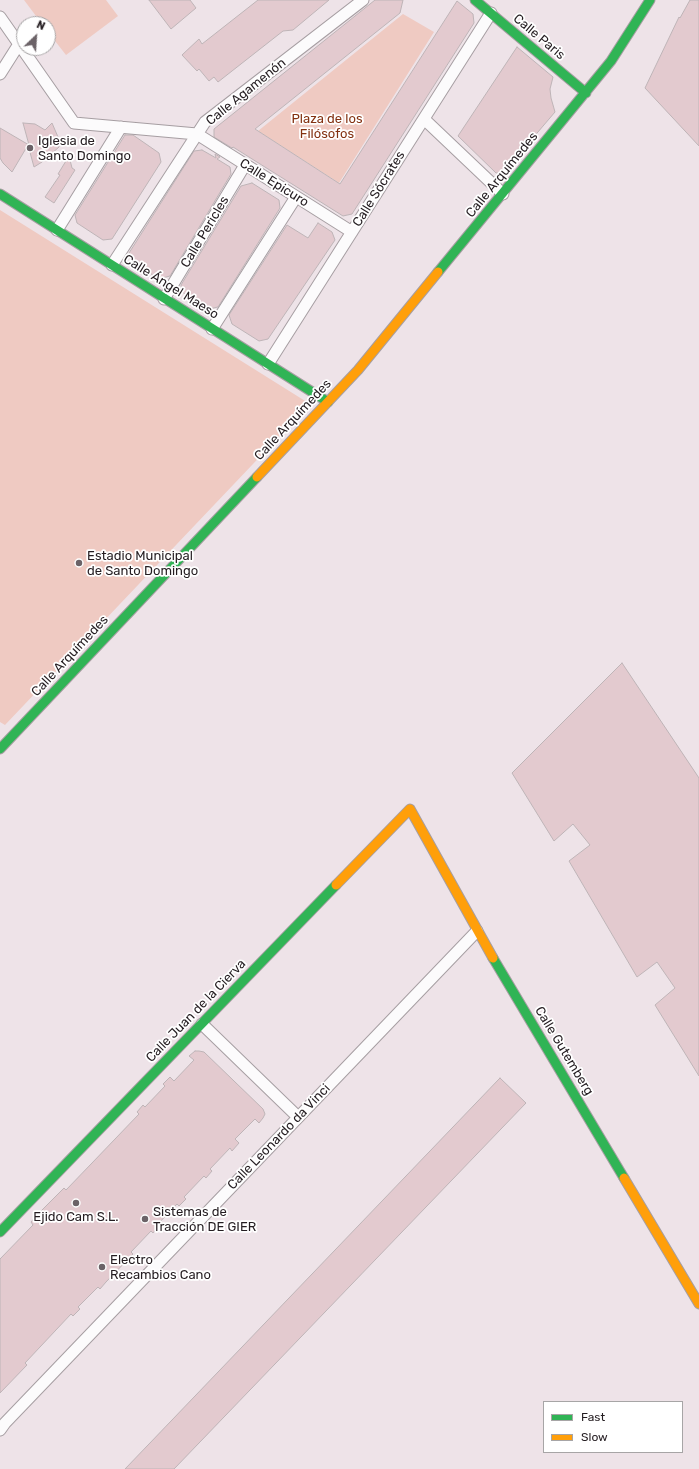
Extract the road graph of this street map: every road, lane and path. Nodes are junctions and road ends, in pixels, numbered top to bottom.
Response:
1 (363, 0) edge
2 (475, 0) edge
3 (650, 0) edge
4 (491, 13) junction
5 (0, 17) edge
6 (16, 40) edge
7 (16, 49) edge
8 (27, 56) edge
9 (0, 74) edge
10 (586, 93) junction
11 (424, 119) junction
12 (121, 126) junction
13 (197, 134) junction
14 (245, 165) junction
15 (0, 194) edge
16 (503, 194) junction
17 (296, 197) junction
18 (57, 230) junction
19 (352, 232) junction
20 (112, 265) junction
21 (164, 299) junction
22 (212, 329) junction
23 (268, 364) junction
24 (328, 402) junction
25 (2, 743) edge
26 (410, 809) joint
27 (477, 931) junction
28 (202, 1024) junction
29 (298, 1118) junction
30 (0, 1232) edge
31 (699, 1304) edge
32 (0, 1430) edge

1 - 13 street, Calle Agamenón
2 - 4 street, Calle Paris
3 - 10 street, Calle Arquímedes
4 - 10 street, Calle Paris
4 - 11 street, Calle Sócrates
5 - 6 street
7 - 9 street
8 - 12 street
10 - 16 street, Calle Arquímedes
11 - 16 street
11 - 19 street, Calle Sócrates
12 - 13 street
12 - 18 street
13 - 14 street, Calle Epicuro
13 - 20 street, Calle Agamenón
14 - 17 street, Calle Epicuro
14 - 21 street, Calle Pericles
15 - 18 street, Calle Ángel Maeso
16 - 24 street, Calle Arquímedes
17 - 19 street, Calle Epicuro
17 - 22 street
18 - 20 street, Calle Ángel Maeso
19 - 23 street, Calle Sócrates
20 - 21 street, Calle Ángel Maeso
21 - 22 street, Calle Ángel Maeso
22 - 23 street, Calle Ángel Maeso
23 - 24 street, Calle Ángel Maeso
24 - 25 street, Calle Arquímedes
26 - 27 street, Calle Gutemberg
26 - 28 street, Calle Juan de la Cierva
27 - 29 street, Calle Leonardo da Vinci
27 - 31 street, Calle Gutemberg
28 - 29 street
28 - 30 street, Calle Juan de la Cierva
29 - 32 street, Calle Leonardo da Vinci

